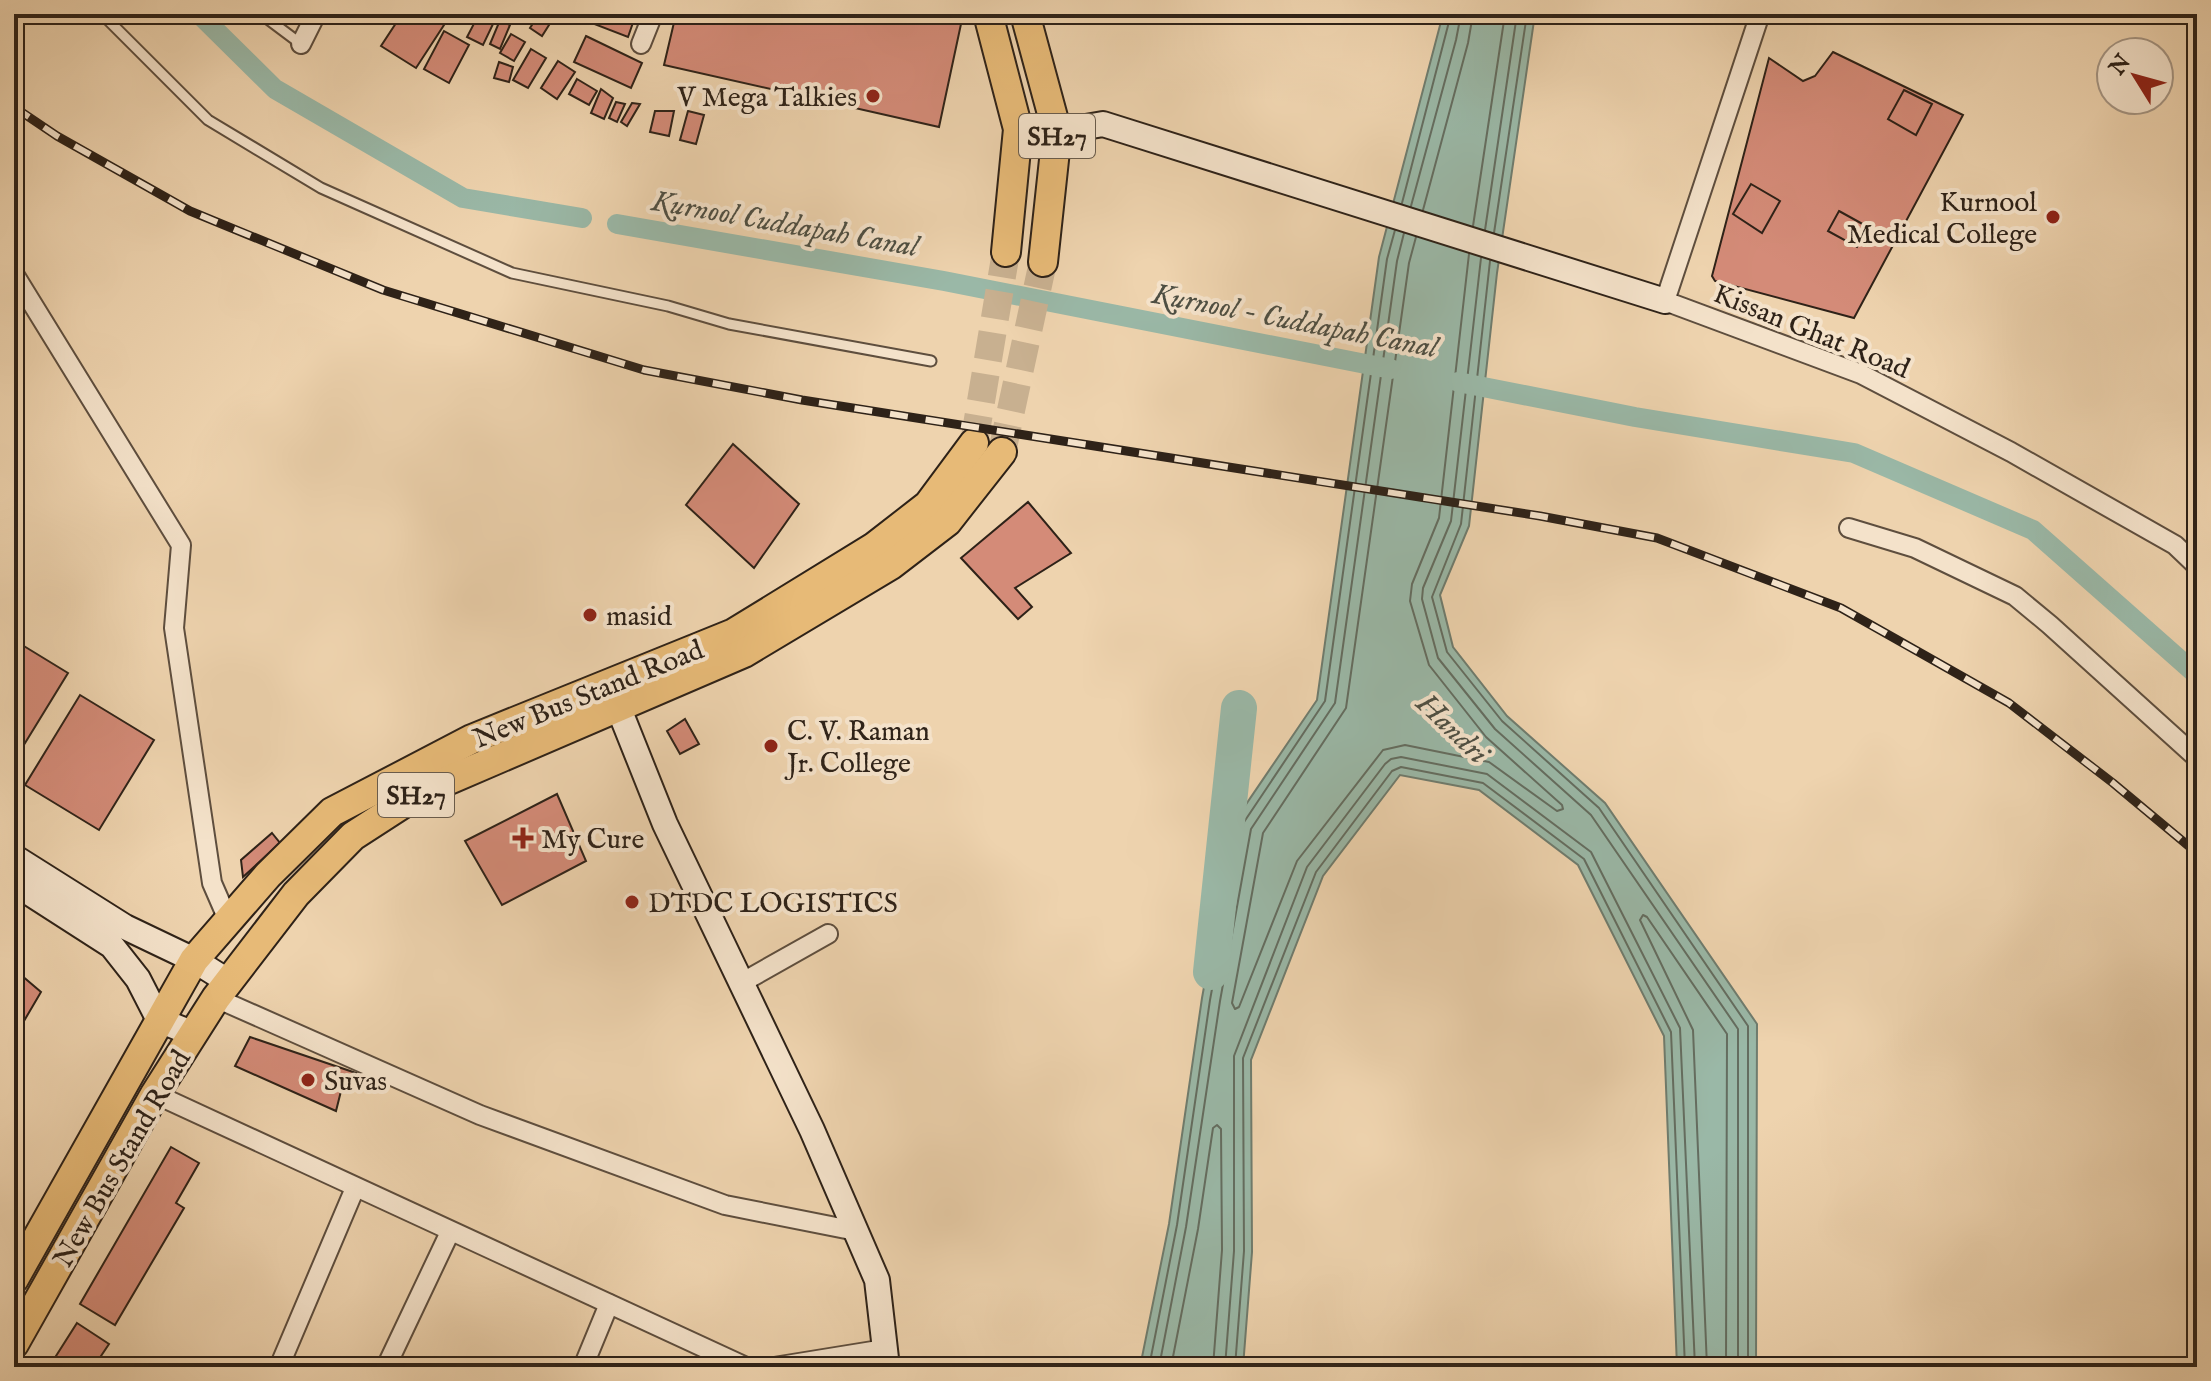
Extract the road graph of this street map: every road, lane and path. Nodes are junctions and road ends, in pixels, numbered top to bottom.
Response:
1 (102, 14) edge
2 (261, 14) edge
3 (316, 14) edge
4 (647, 14) edge
5 (653, 14) edge
6 (988, 14) edge
7 (1025, 14) edge
8 (1760, 14) edge
9 (301, 44) joint
10 (1057, 132) junction
11 (1006, 252) tunnel mouth
12 (1043, 262) tunnel mouth
13 (14, 274) edge
14 (1665, 301) junction
15 (931, 361) dead end
16 (974, 443) tunnel mouth
17 (1002, 452) tunnel mouth
18 (1849, 528) dead end
19 (2197, 566) edge
20 (616, 695) junction
21 (2197, 758) edge
22 (14, 857) edge
23 (14, 883) edge
24 (229, 922) junction
25 (828, 934) dead end
26 (194, 960) junction
27 (741, 983) junction
28 (222, 990) junction
29 (159, 1020) junction
30 (194, 1034) junction
31 (155, 1094) junction
32 (355, 1188) junction
33 (856, 1231) junction
34 (450, 1232) junction
35 (14, 1279) edge
36 (609, 1304) junction
37 (14, 1344) edge
38 (886, 1358) edge
39 (735, 1365) edge
40 (279, 1367) edge
41 (386, 1367) edge
42 (583, 1367) edge
43 (774, 1367) edge

1 - 15 lane
2 - 9 lane
3 - 9 street
4 - 5 street
6 - 11 main road, SH27
7 - 10 main road, SH27
8 - 14 street
10 - 12 main road, SH27
10 - 14 main road
13 - 24 street
14 - 19 street, Kissan Ghat Road
16 - 20 main road, New Bus Stand Road / SH27
17 - 20 main road, New Bus Stand Road / SH27
18 - 21 street
20 - 24 main road, New Bus Stand Road / SH27
20 - 27 main road, New Bus Stand Road
20 - 28 main road, New Bus Stand Road / SH27
22 - 26 main road
23 - 29 main road
24 - 26 main road, New Bus Stand Road / SH27
25 - 27 street
26 - 28 main road
26 - 29 main road, New Bus Stand Road / SH27
27 - 33 main road, New Bus Stand Road
28 - 30 main road, New Bus Stand Road / SH27
28 - 33 street
29 - 30 main road
29 - 35 main road, New Bus Stand Road / SH27
30 - 31 main road, New Bus Stand Road / SH27
31 - 32 street
31 - 37 main road, New Bus Stand Road / SH27
32 - 34 street
32 - 40 street
33 - 38 main road, New Bus Stand Road
34 - 36 street
34 - 41 street
36 - 39 street
36 - 42 street
38 - 43 street

